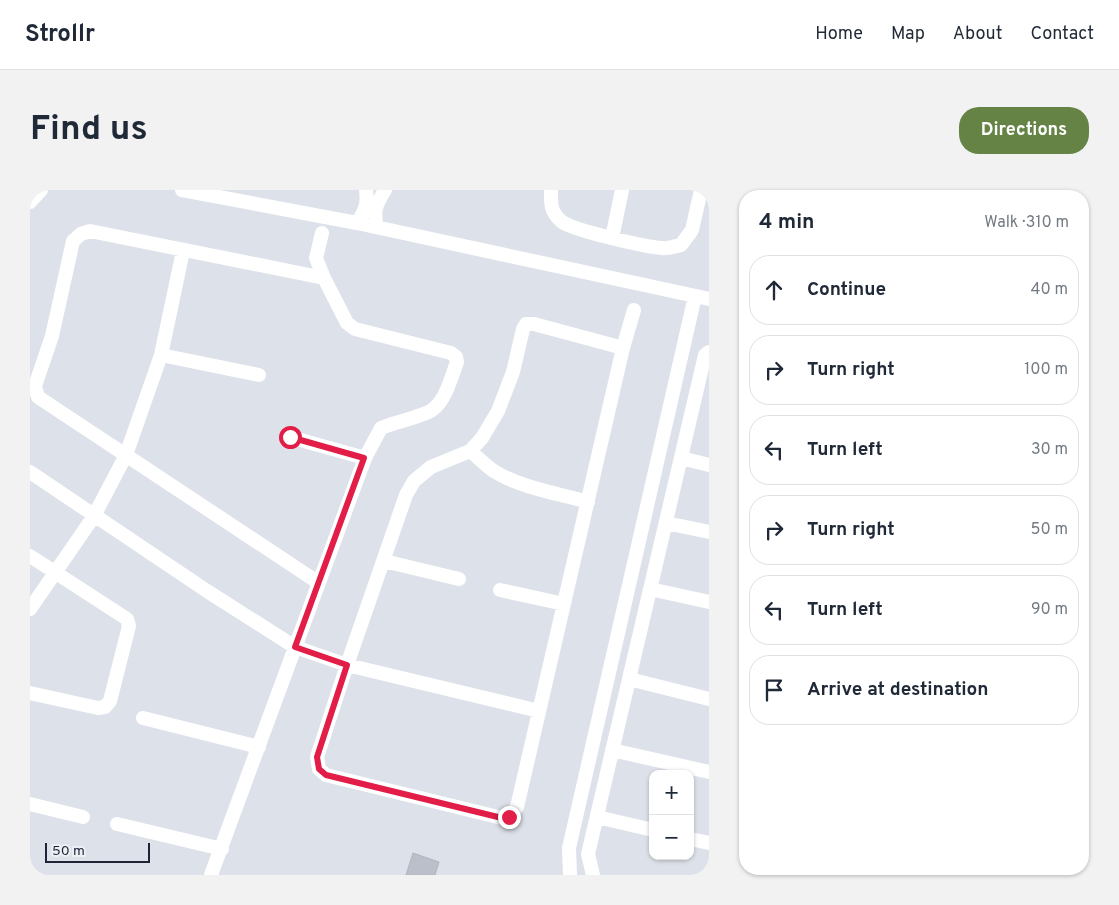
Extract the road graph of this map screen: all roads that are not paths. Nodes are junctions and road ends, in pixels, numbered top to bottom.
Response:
1 (41, 190) edge
2 (182, 190) edge
3 (366, 190) edge
4 (385, 190) edge
5 (551, 190) edge
6 (622, 190) edge
7 (701, 190) edge
8 (30, 202) edge
9 (357, 223) junction
10 (377, 227) junction
11 (322, 233) dead end
12 (612, 238) junction
13 (183, 251) junction
14 (324, 278) junction
15 (695, 296) junction
16 (709, 299) edge
17 (634, 310) dead end
18 (623, 348) junction
19 (709, 352) edge
20 (161, 355) junction
21 (259, 375) dead end
22 (290, 437) dead end
23 (470, 451) junction
24 (126, 455) junction
25 (364, 458) junction
26 (681, 458) junction
27 (709, 465) edge
28 (30, 472) edge
29 (588, 502) junction
30 (94, 516) junction
31 (666, 523) junction
32 (709, 532) edge
33 (30, 556) edge
34 (384, 561) junction
35 (56, 573) junction
36 (459, 579) dead end
37 (318, 583) junction
38 (650, 589) junction
39 (500, 590) dead end
40 (709, 602) edge
41 (564, 604) junction
42 (30, 609) edge
43 (295, 647) junction
44 (347, 665) junction
45 (629, 679) junction
46 (30, 693) edge
47 (709, 699) edge
48 (539, 711) junction
49 (143, 718) dead end
50 (259, 747) junction
51 (612, 750) junction
52 (709, 772) edge
53 (30, 804) edge
54 (83, 817) dead end
55 (597, 817) junction
56 (117, 824) dead end
57 (649, 829) edge
58 (694, 840) edge
59 (709, 843) edge
60 (222, 849) junction
61 (212, 875) edge
62 (570, 875) edge
63 (593, 875) edge

1 - 8 street
2 - 9 street
3 - 9 street
4 - 10 street
5 - 12 street
6 - 12 street
7 - 12 street
9 - 10 street
10 - 15 street
11 - 14 street
13 - 14 street
13 - 20 street
13 - 24 street
14 - 25 street
15 - 16 street
15 - 62 street
17 - 18 street
18 - 23 street
18 - 29 street
19 - 26 street
20 - 21 street
20 - 24 street
22 - 25 street
23 - 29 street
23 - 34 street
24 - 30 street
24 - 37 street
25 - 37 street
26 - 27 street
26 - 31 street
28 - 30 street
29 - 41 street
30 - 35 street
30 - 43 street
31 - 32 street
31 - 38 street
33 - 35 street
34 - 36 street
34 - 44 street
35 - 42 street
35 - 46 street
37 - 43 street
38 - 40 street
38 - 45 street
39 - 41 street
41 - 48 street
43 - 44 street
43 - 50 street
44 - 48 street
44 - 48 street
45 - 47 street
45 - 51 street
49 - 50 street
50 - 60 street
51 - 52 street
51 - 55 street
53 - 54 street
55 - 57 street
55 - 63 street
56 - 60 street
58 - 59 street
60 - 61 street

